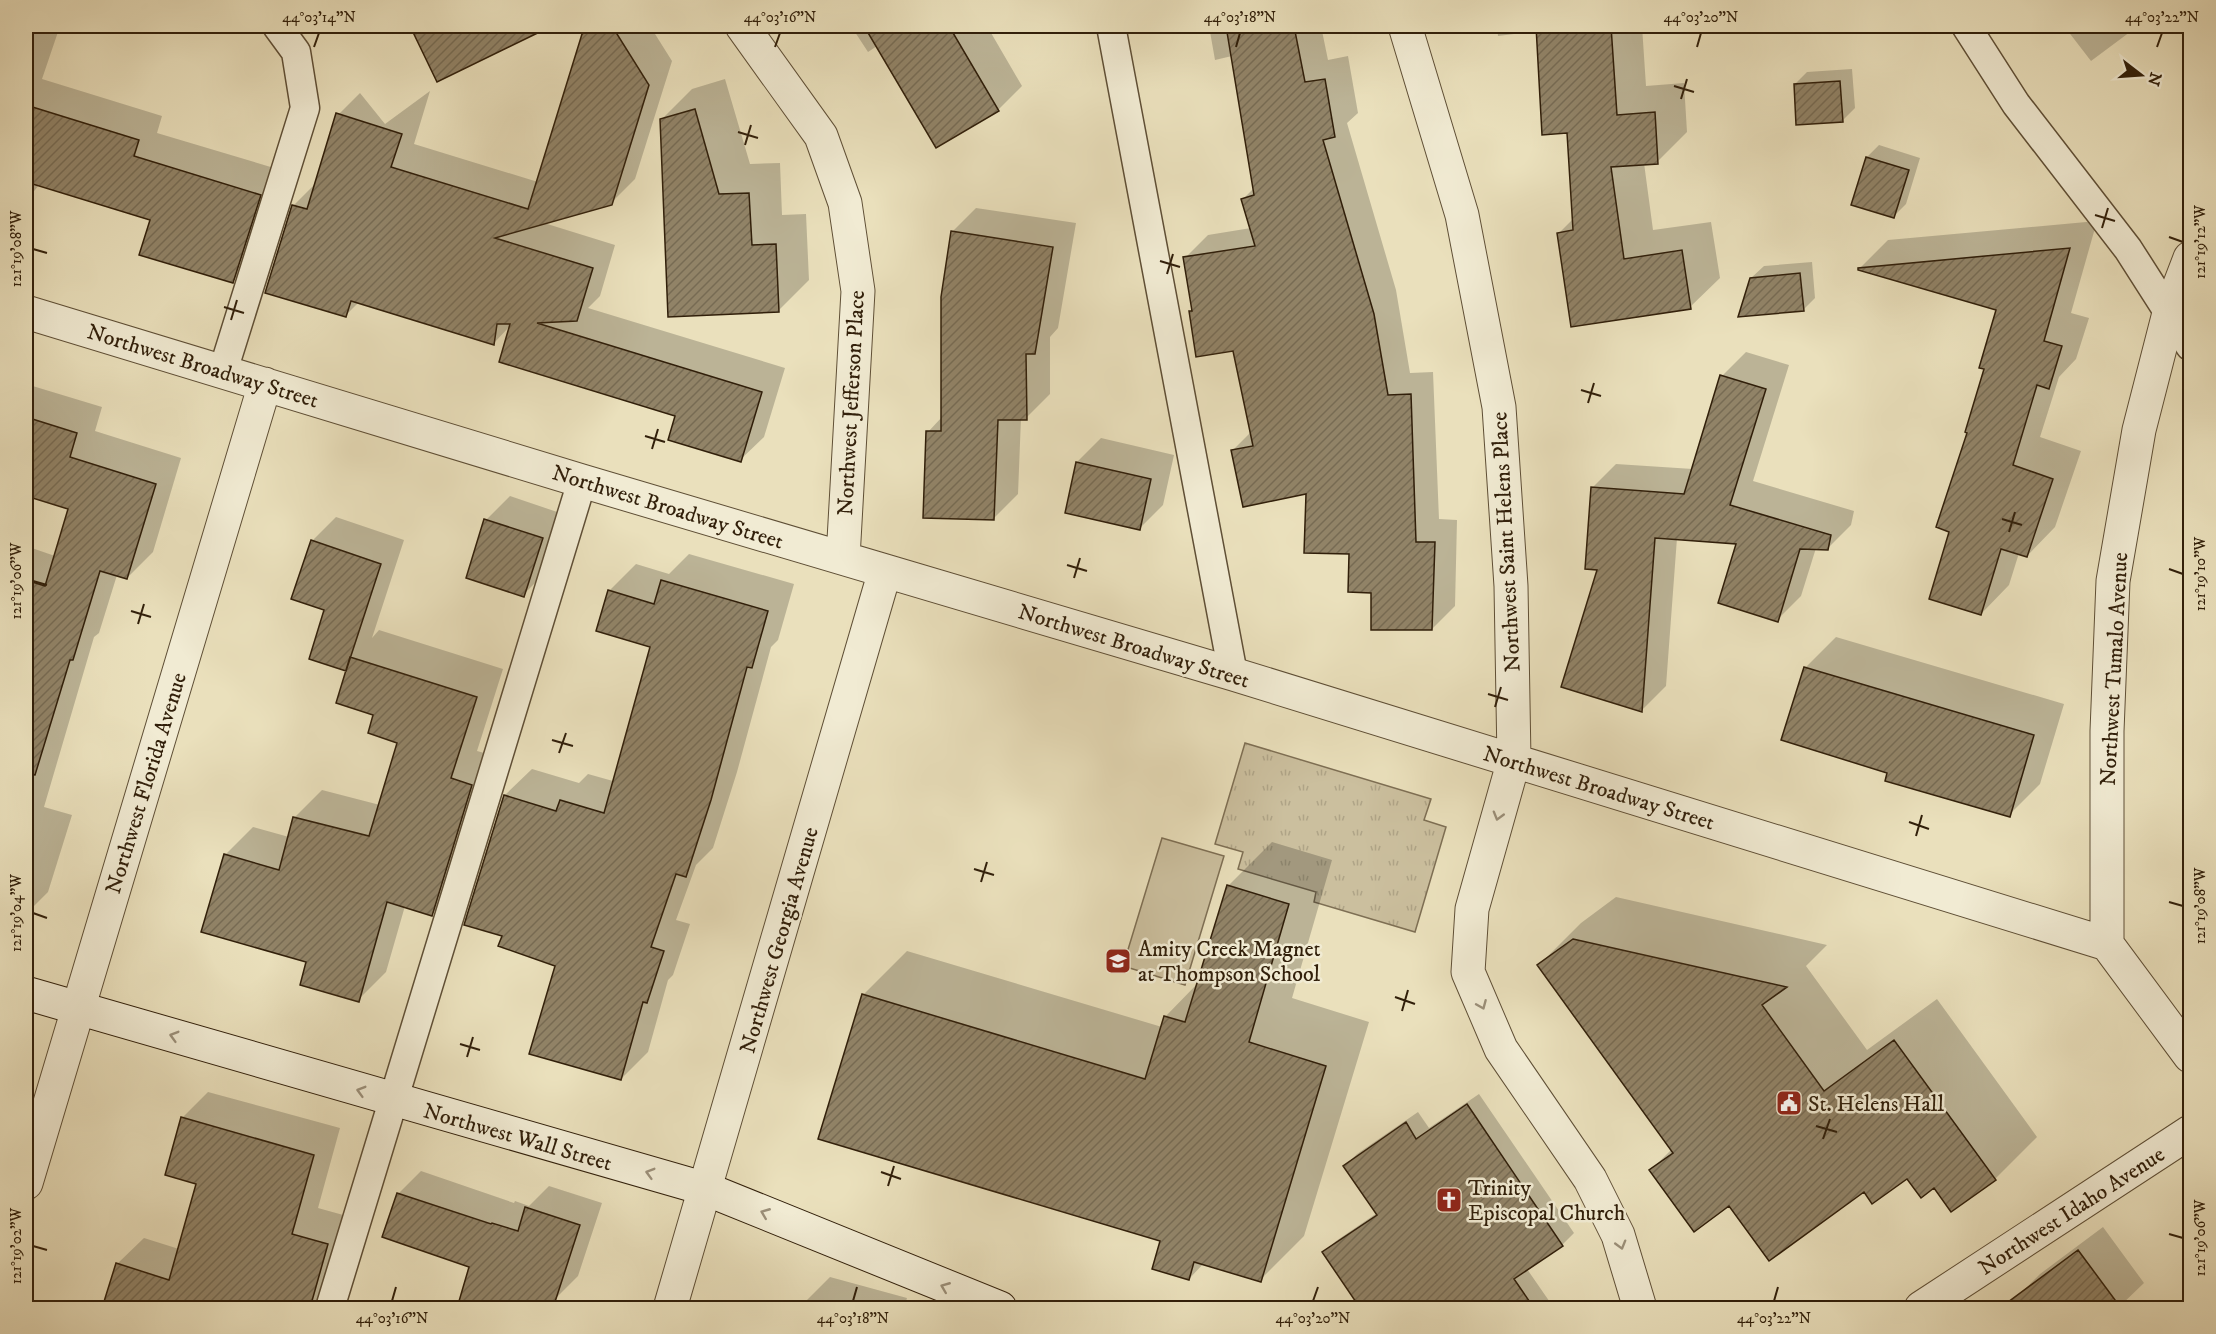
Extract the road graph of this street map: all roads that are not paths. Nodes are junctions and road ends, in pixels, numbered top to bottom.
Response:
1 (277, 26) edge
2 (742, 26) edge
3 (1111, 26) edge
4 (1405, 26) edge
5 (1966, 26) edge
6 (2190, 258) edge
7 (26, 312) edge
8 (2169, 313) junction
9 (2190, 346) edge
10 (223, 371) junction
11 (265, 384) junction
12 (582, 481) junction
13 (843, 558) junction
14 (885, 571) junction
15 (1233, 674) junction
16 (1514, 760) junction
17 (2107, 944) junction
18 (26, 993) edge
19 (77, 1008) junction
20 (2190, 1056) edge
21 (394, 1101) junction
22 (2190, 1132) edge
23 (26, 1183) edge
24 (706, 1190) junction
25 (330, 1308) edge
26 (670, 1308) edge
27 (1000, 1308) edge
28 (1640, 1308) edge
29 (1921, 1308) edge

1 - 10 lane
2 - 13 street, Northwest Jefferson Place
3 - 15 lane
4 - 16 street, Northwest Saint Helens Place
5 - 8 lane
6 - 8 street, Northwest Tumalo Avenue
7 - 10 street, Northwest Broadway Street
8 - 9 lane
8 - 17 street, Northwest Tumalo Avenue
10 - 11 street, Northwest Broadway Street
11 - 12 street, Northwest Broadway Street
11 - 19 street, Northwest Florida Avenue
12 - 13 street, Northwest Broadway Street
12 - 21 lane
13 - 14 street, Northwest Broadway Street
14 - 15 street, Northwest Broadway Street
14 - 24 street, Northwest Georgia Avenue
15 - 16 street, Northwest Broadway Street
16 - 17 street, Northwest Broadway Street
16 -> 28 street, Northwest Saint Helens Place
17 - 20 street
18 - 19 street, Northwest Wall Street
21 -> 19 street, Northwest Wall Street
19 - 23 street, Northwest Florida Avenue
24 -> 21 street, Northwest Wall Street
21 - 25 lane
22 - 29 street, Northwest Idaho Avenue
24 - 26 street, Northwest Georgia Avenue
27 -> 24 street, Northwest Wall Street

